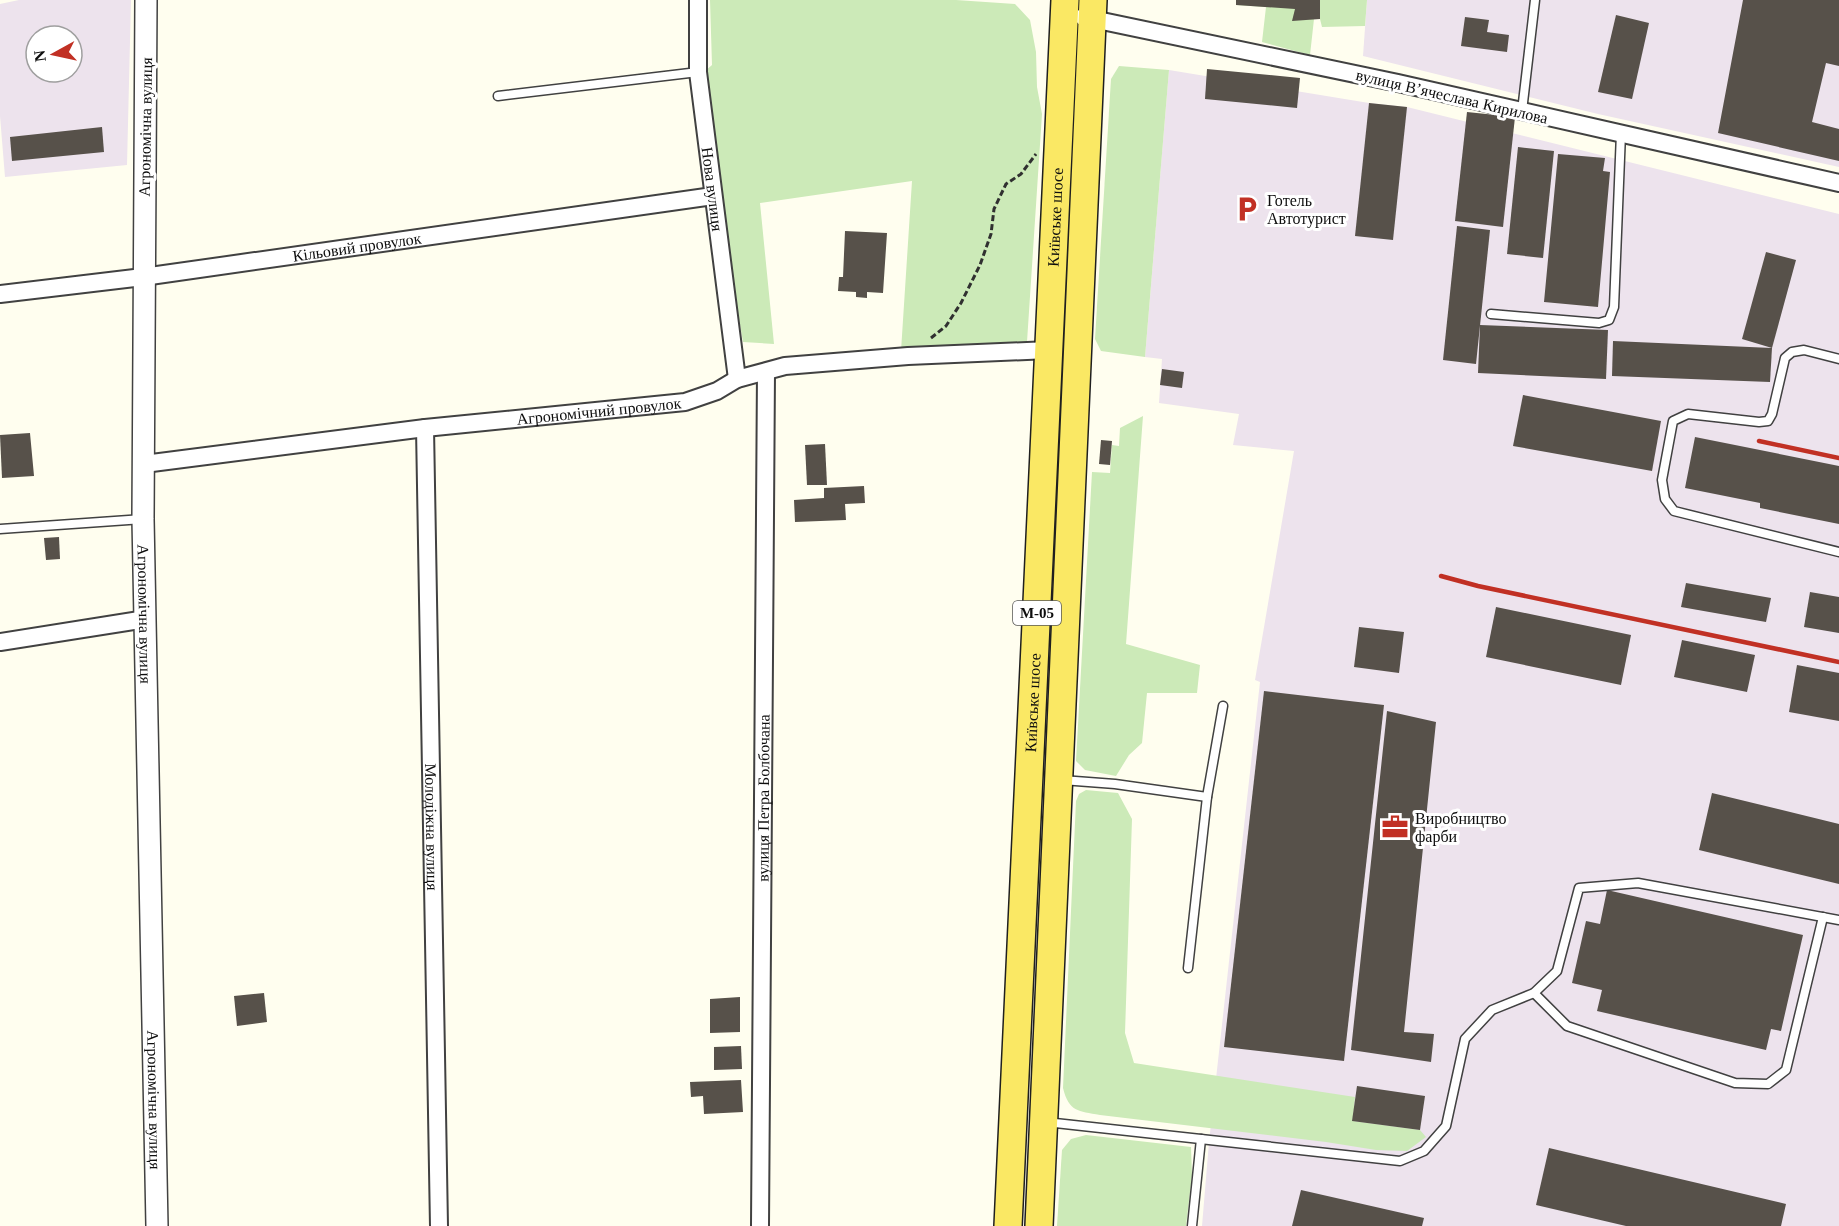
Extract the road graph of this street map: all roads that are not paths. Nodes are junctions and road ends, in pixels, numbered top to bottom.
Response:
1 (146, 0) edge
2 (151, 0) edge
3 (698, 0) edge
4 (1534, 0) edge
5 (1065, 6) edge
6 (1092, 9) edge
7 (698, 72) junction
8 (498, 96) dead end
9 (1522, 111) junction
10 (1621, 133) junction
11 (1839, 183) edge
12 (713, 196) junction
13 (143, 277) junction
14 (0, 294) edge
15 (1491, 314) dead end
16 (1049, 350) junction
17 (1839, 359) edge
18 (766, 372) junction
19 (737, 379) junction
20 (425, 428) junction
21 (144, 464) junction
22 (143, 519) junction
23 (0, 529) edge
24 (1839, 552) edge
25 (146, 618) junction
26 (0, 642) edge
27 (1223, 706) dead end
28 (1060, 779) junction
29 (1207, 797) junction
30 (1823, 917) junction
31 (1839, 920) edge
32 (1188, 968) dead end
33 (1534, 993) junction
34 (1045, 1122) junction
35 (1201, 1139) junction
36 (157, 1226) edge
37 (439, 1226) edge
38 (760, 1226) edge
39 (1008, 1226) edge
40 (1040, 1226) edge
41 (1192, 1226) edge

1 - 2 street
1 - 13 street, Агрономічна вулиця
3 - 7 street, Нова вулиця
4 - 9 lane
5 - 6 street, вулиця Вʼячеслава Кирилова
5 - 16 main road, Київське шосе / М-05
6 - 9 street, вулиця Вʼячеслава Кирилова
6 - 28 main road, М-05
7 - 8 lane
7 - 12 street, Нова вулиця
9 - 10 street, вулиця Вʼячеслава Кирилова
10 - 11 street, вулиця Вʼячеслава Кирилова
10 - 15 lane
12 - 13 street, Кільовий провулок
12 - 19 street, Нова вулиця
13 - 14 street, Кільовий провулок
13 - 21 street, Агрономічна вулиця
16 - 18 street, Агрономічний провулок
16 - 39 main road, Київське шосе / М-05
17 - 24 lane
18 - 19 street, Агрономічний провулок
18 - 38 street, вулиця Петра Болбочана
19 - 20 street, Агрономічний провулок
20 - 21 street, Агрономічний провулок
20 - 37 street, Молодіжна вулиця
21 - 22 street, Агрономічна вулиця
22 - 23 lane
22 - 25 street, Агрономічна вулиця
25 - 26 street
25 - 36 street, Агрономічна вулиця
27 - 29 lane
28 - 29 lane
28 - 34 main road, М-05
29 - 32 lane
30 - 31 lane
30 - 33 lane
30 - 33 lane
33 - 35 lane
34 - 35 lane
34 - 40 main road, М-05
35 - 41 lane

